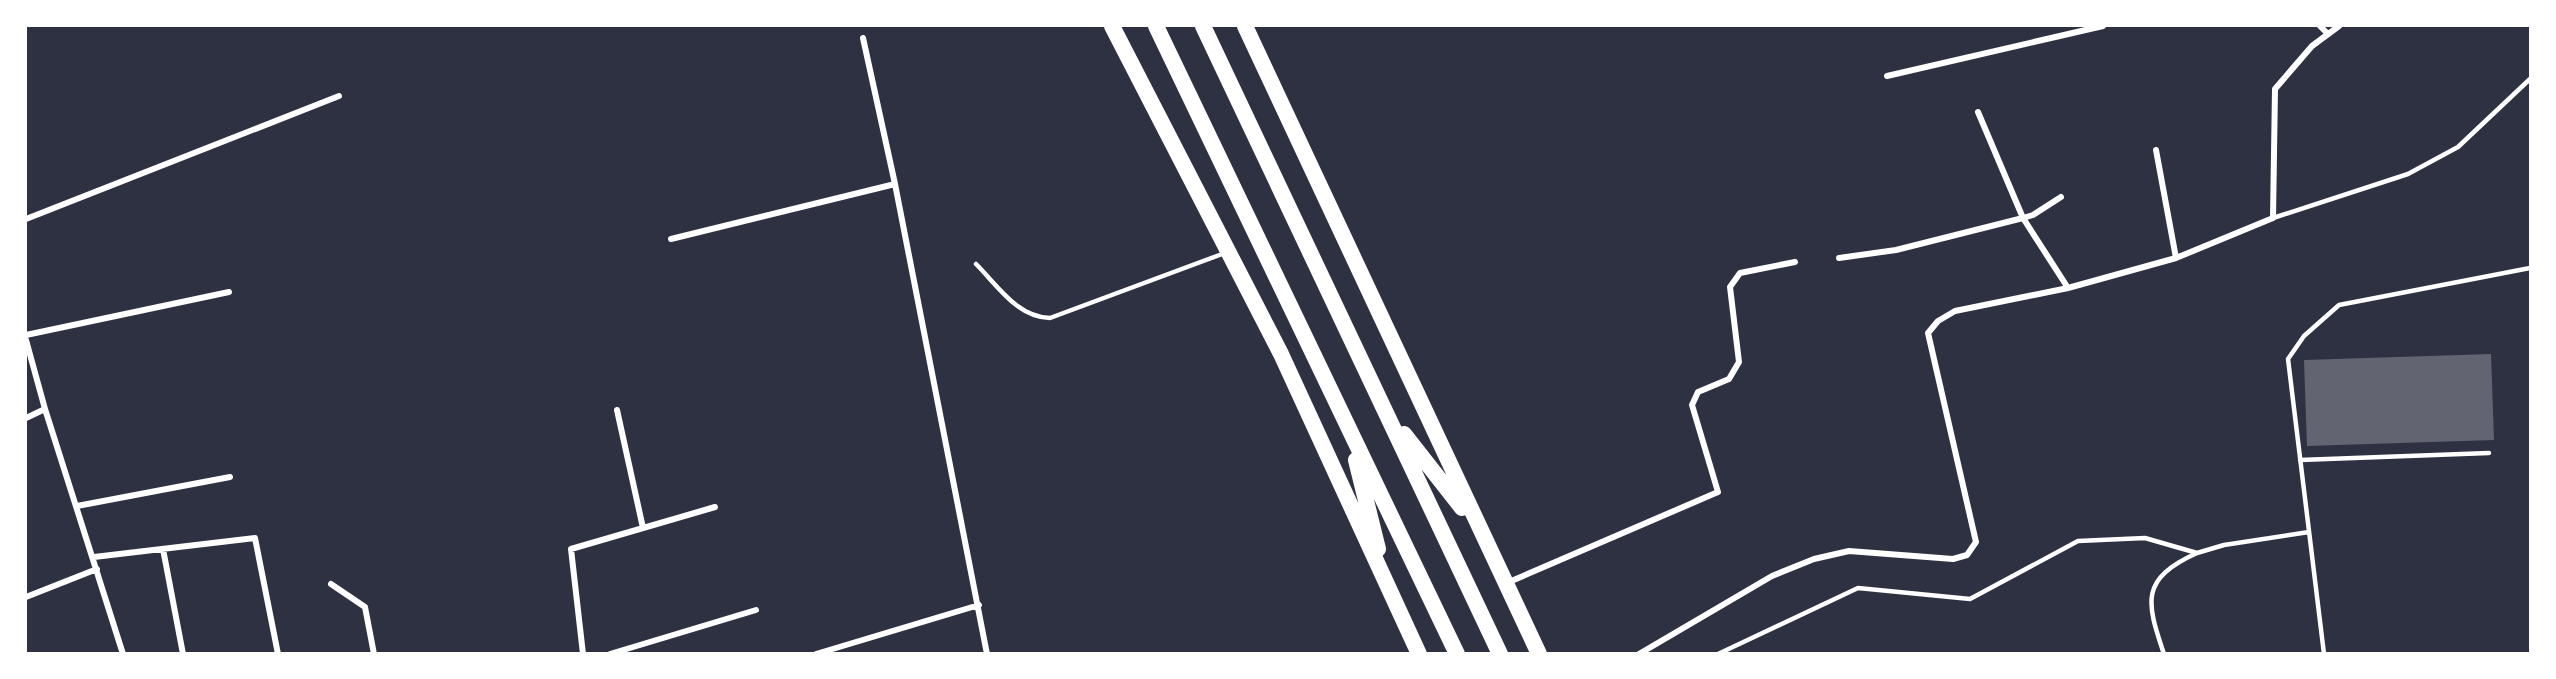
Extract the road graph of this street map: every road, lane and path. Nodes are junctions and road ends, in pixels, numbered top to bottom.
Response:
1 (1112, 26) edge
2 (1156, 26) edge
3 (1203, 26) edge
4 (1245, 26) edge
5 (2103, 26) edge
6 (2320, 26) edge
7 (2339, 26) edge
8 (2328, 34) junction
9 (863, 38) dead end
10 (1887, 76) dead end
11 (2530, 79) edge
12 (339, 96) dead end
13 (1978, 112) dead end
14 (2156, 150) dead end
15 (895, 184) junction
16 (2061, 197) dead end
17 (2023, 218) junction
18 (2273, 218) junction
19 (26, 219) edge
20 (671, 239) dead end
21 (1229, 251) junction
22 (1839, 258) dead end
23 (2176, 258) junction
24 (1795, 262) dead end
25 (976, 264) dead end
26 (2530, 268) edge
27 (2068, 288) junction
28 (230, 292) dead end
29 (26, 335) edge
30 (26, 340) edge
31 (45, 409) junction
32 (1385, 409) junction
33 (617, 410) dead end
34 (26, 418) edge
35 (1347, 425) junction
36 (2489, 453) dead end
37 (2300, 460) junction
38 (230, 477) dead end
39 (77, 506) junction
40 (715, 507) dead end
41 (643, 528) junction
42 (1480, 530) junction
43 (2309, 532) junction
44 (163, 549) junction
45 (2197, 552) junction
46 (94, 557) junction
47 (97, 569) junction
48 (331, 584) dead end
49 (1505, 584) junction
50 (1387, 585) junction
51 (26, 597) edge
52 (979, 605) junction
53 (756, 610) dead end
54 (123, 654) edge
55 (183, 654) edge
56 (278, 654) edge
57 (374, 654) edge
58 (583, 654) edge
59 (610, 654) edge
60 (816, 654) edge
61 (987, 654) edge
62 (1419, 654) edge
63 (1457, 654) edge
64 (1500, 654) edge
65 (1539, 654) edge
66 (1640, 654) edge
67 (1718, 654) edge
68 (2164, 654) edge
69 (2324, 654) edge

1 - 21 highway
2 - 35 highway
3 - 32 highway
4 - 42 highway
5 - 10 street
6 - 8 street
7 - 8 street
8 - 18 street
9 - 15 street
11 - 18 lane
12 - 19 street
13 - 17 street
14 - 23 street
15 - 20 street
15 - 52 street
16 - 17 street
17 - 22 street
17 - 27 street
18 - 23 street
21 - 25 lane
21 - 50 highway
23 - 27 street
24 - 49 street
26 - 37 lane
27 - 66 street
28 - 29 street
30 - 31 street
31 - 34 street
31 - 39 street
32 - 42 highway
32 - 64 highway
33 - 41 street
35 - 50 highway
35 - 63 highway
36 - 37 lane
37 - 43 lane
38 - 39 street
39 - 46 street
40 - 41 street
41 - 58 street
42 - 49 highway
43 - 45 lane
43 - 69 lane
44 - 46 street
44 - 55 street
44 - 56 street
45 - 67 lane
45 - 68 lane
46 - 47 street
47 - 51 street
47 - 54 street
48 - 57 street
49 - 65 highway
50 - 62 highway
52 - 60 street
52 - 61 street
53 - 59 street

